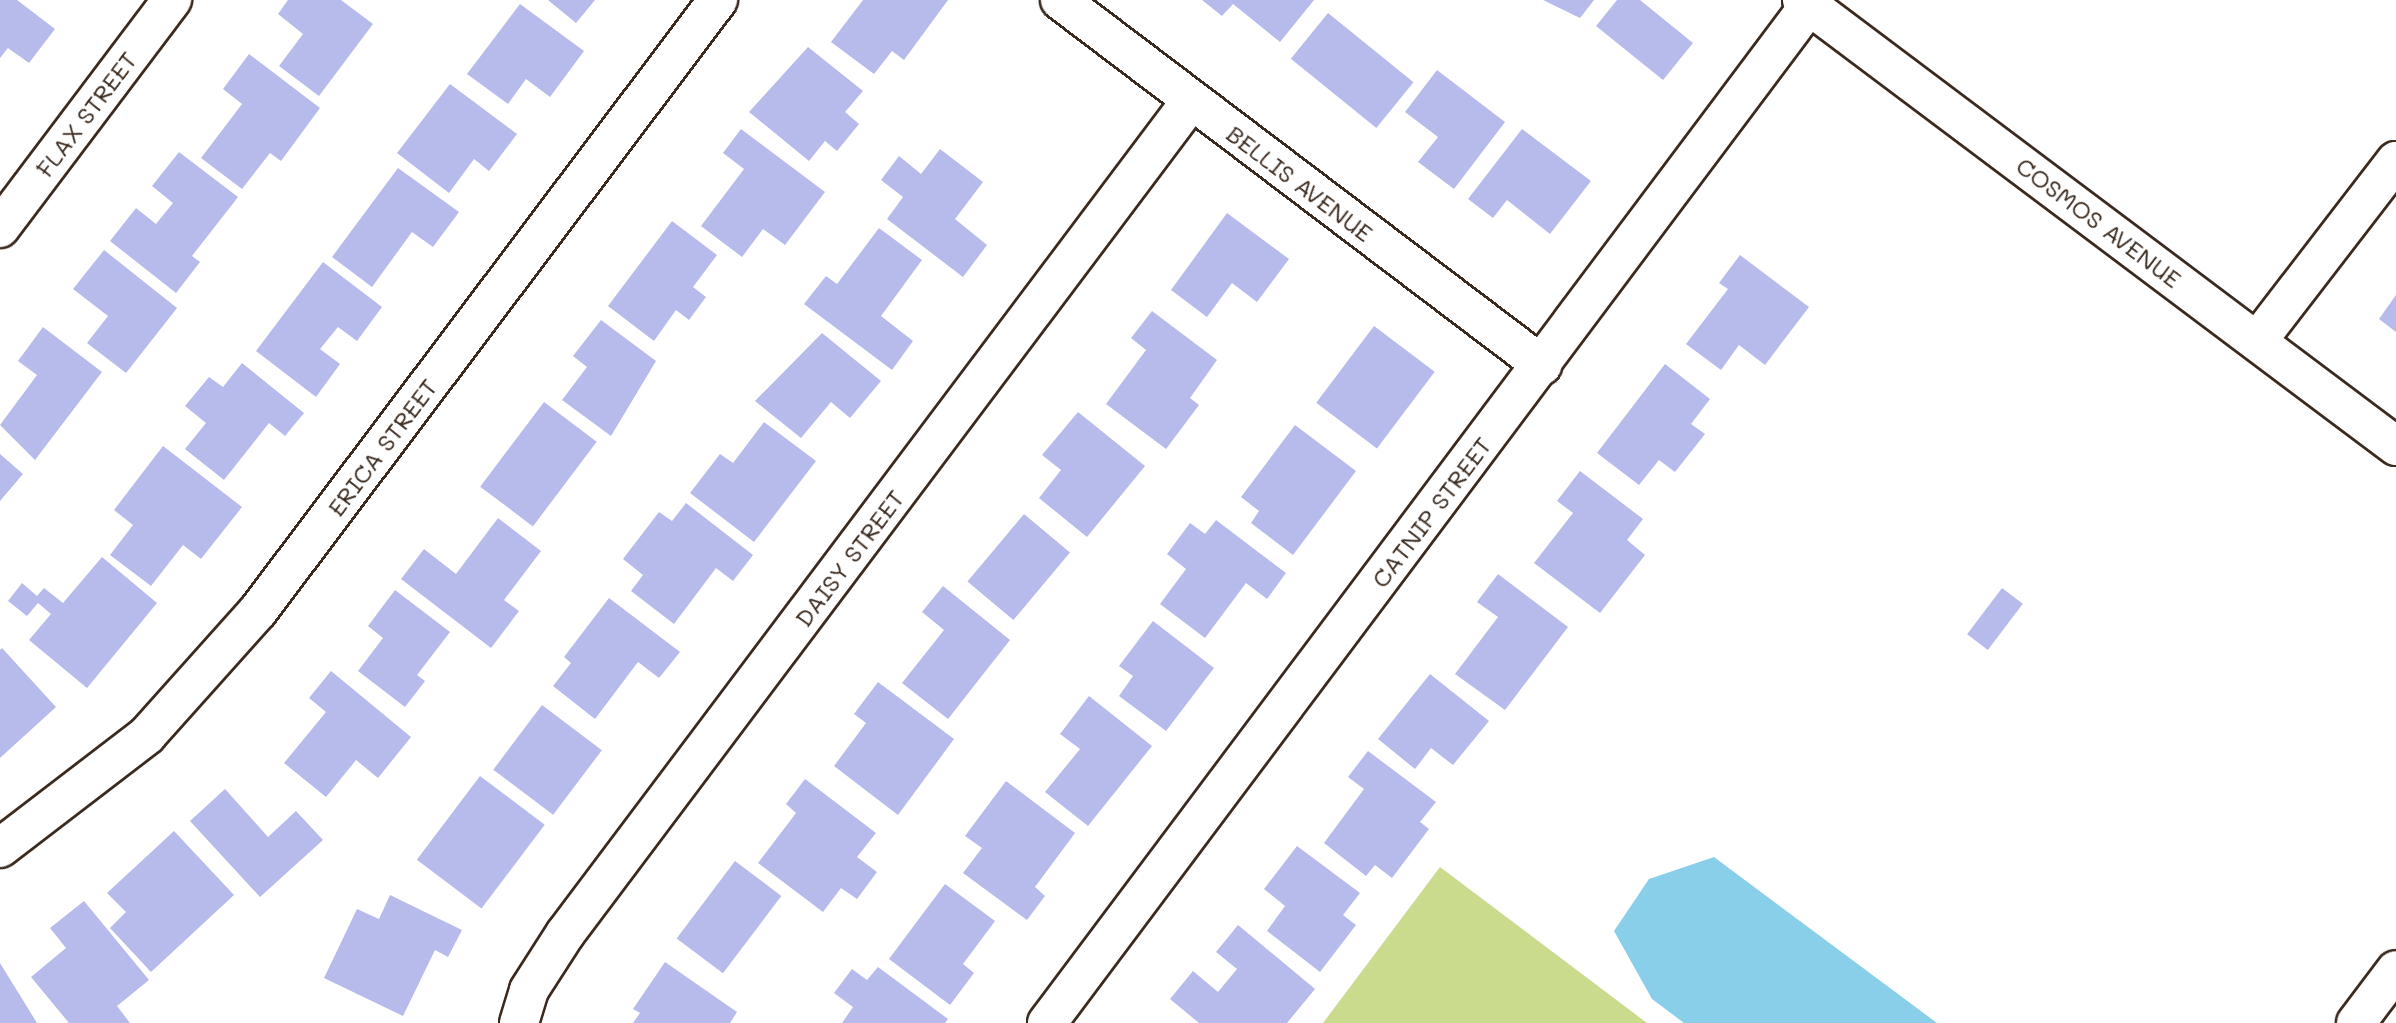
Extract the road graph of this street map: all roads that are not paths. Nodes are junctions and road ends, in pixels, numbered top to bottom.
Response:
1 (172, 0) edge
2 (718, 0) edge
3 (1060, 0) edge
4 (1808, 2) edge
5 (1191, 101) junction
6 (2396, 161) edge
7 (0, 228) edge
8 (2258, 340) junction
9 (1542, 365) junction
10 (2396, 446) edge
11 (0, 848) edge
12 (2396, 970) edge
13 (2373, 1017) edge
14 (519, 1023) edge
15 (1047, 1023) edge

1 - 7 street, FLAX STREET
2 - 11 street, ERICA STREET
3 - 5 street, BELLIS AVENUE
4 - 8 street, COSMOS AVENUE
4 - 9 street, CATNIP STREET
5 - 9 street, BELLIS AVENUE
5 - 14 street, DAISY STREET
6 - 8 street
8 - 10 street, COSMOS AVENUE
9 - 15 street, CATNIP STREET
12 - 13 street

